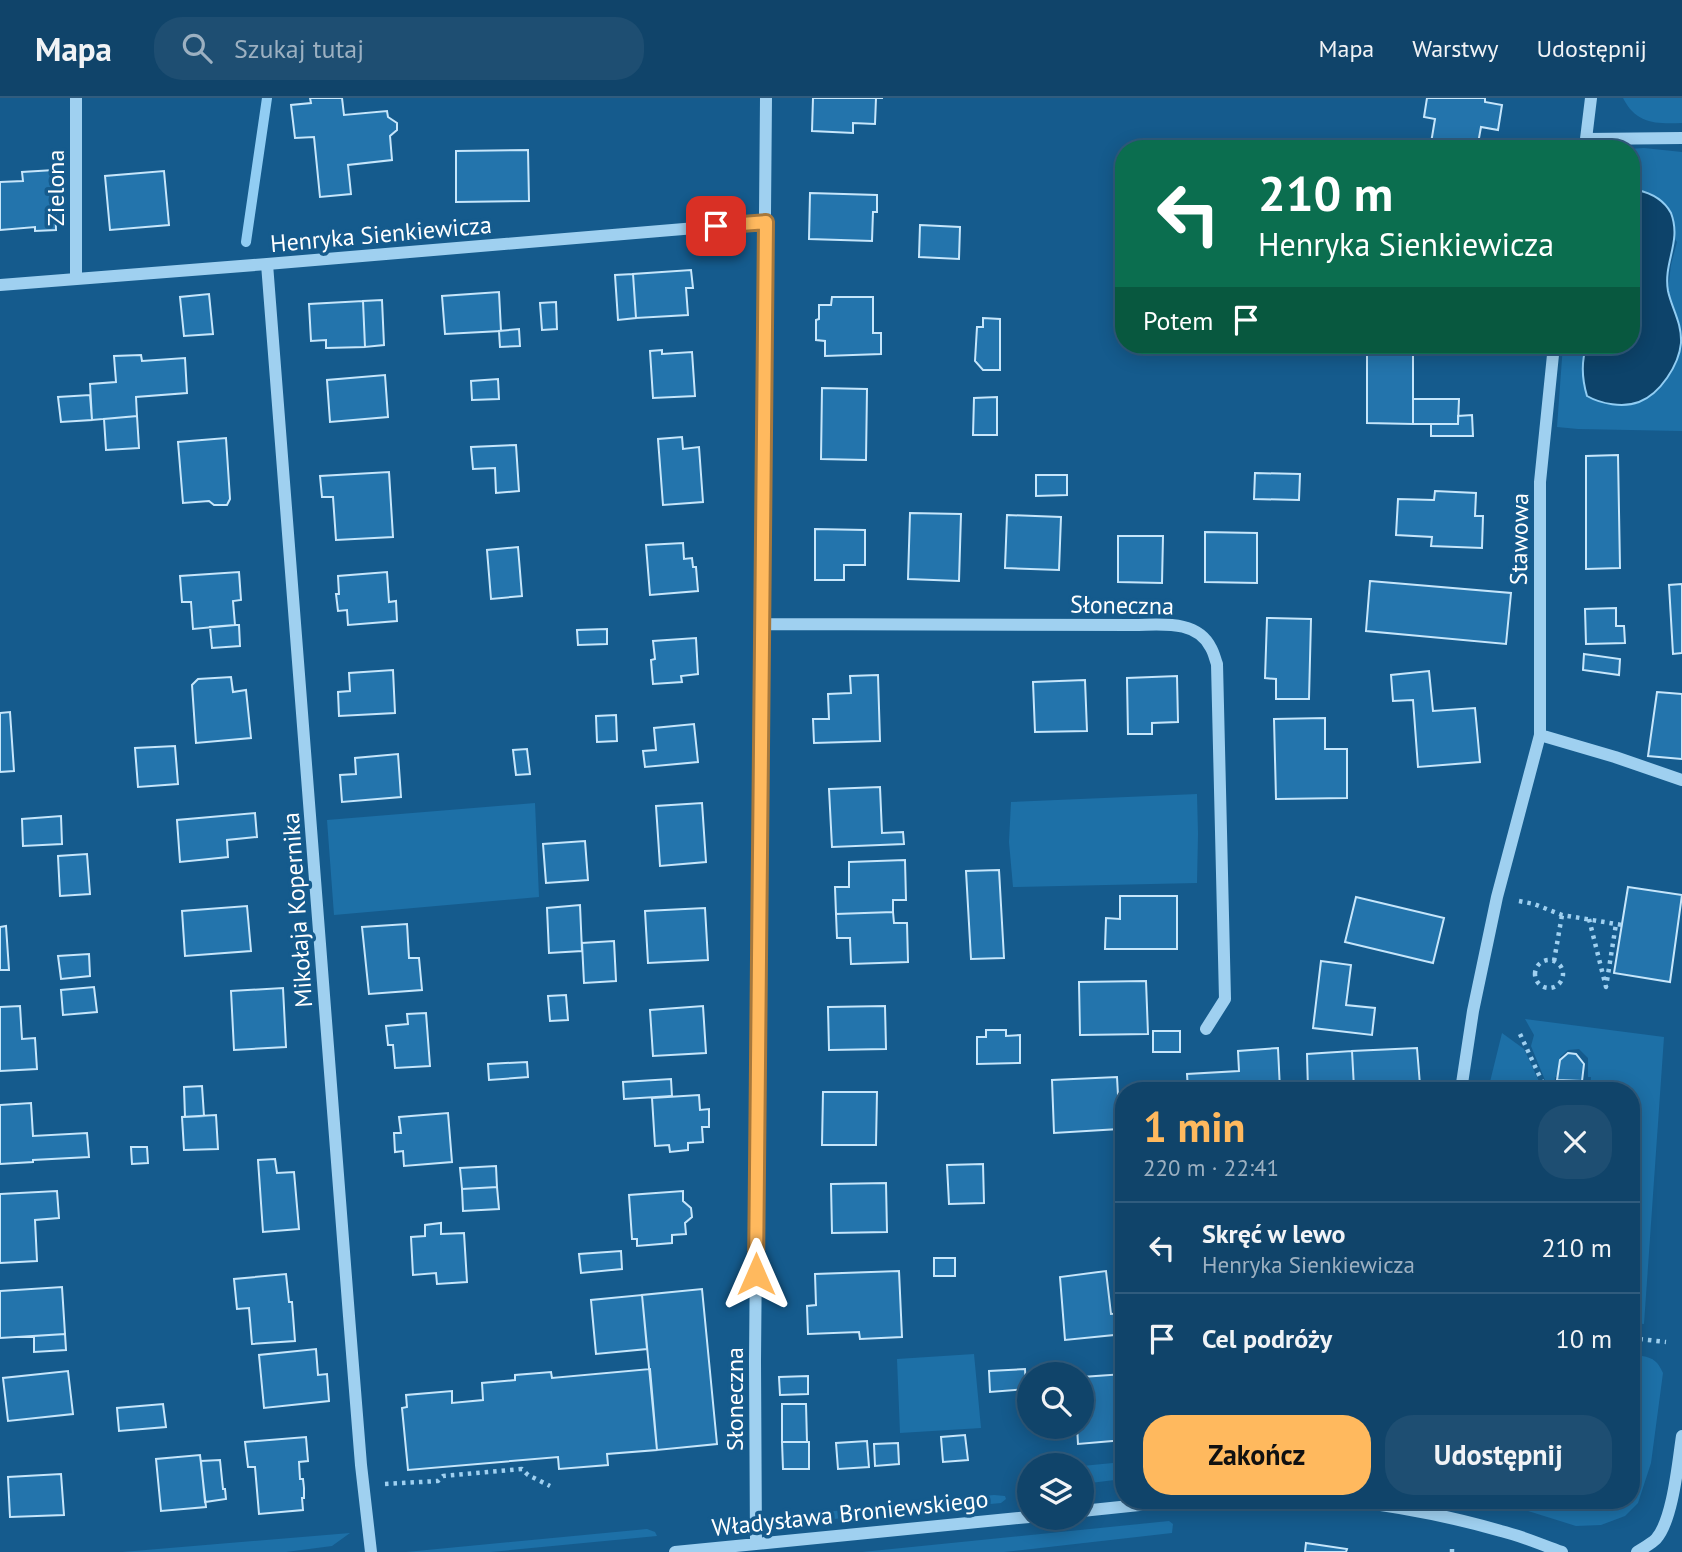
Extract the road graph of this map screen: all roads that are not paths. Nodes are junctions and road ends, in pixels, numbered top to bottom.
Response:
1 (76, 98) edge
2 (766, 98) edge
3 (1591, 98) edge
4 (1682, 138) edge
5 (1586, 140) edge
6 (1640, 141) edge
7 (766, 222) junction
8 (267, 264) junction
9 (76, 278) junction
10 (0, 285) edge
11 (1553, 354) edge
12 (762, 624) junction
13 (1540, 735) junction
14 (1682, 780) edge
15 (1206, 1029) dead end
16 (1462, 1082) edge
17 (1682, 1436) edge
18 (1115, 1508) edge
19 (1435, 1509) edge
20 (1094, 1510) edge
21 (1017, 1518) edge
22 (756, 1544) junction
23 (718, 1549) edge
24 (371, 1552) edge
25 (675, 1552) edge
26 (1562, 1552) edge
27 (1637, 1552) edge

1 - 9 street, Zielona
2 - 7 street, Słoneczna
3 - 5 street
4 - 6 street
7 - 8 street, Henryka Sienkiewicza
7 - 12 street, Słoneczna
8 - 9 street, Henryka Sienkiewicza
8 - 24 street, Mikołaja Kopernika
9 - 10 street, Henryka Sienkiewicza
11 - 13 street, Stawowa
12 - 15 street, Słoneczna
12 - 22 street, Słoneczna
13 - 14 street
13 - 16 street, Stawowa
17 - 27 street
18 - 20 street
19 - 26 street
21 - 22 street, Władysława Broniewskiego
22 - 23 street, Władysława Broniewskiego
23 - 25 street, Władysława Broniewskiego

